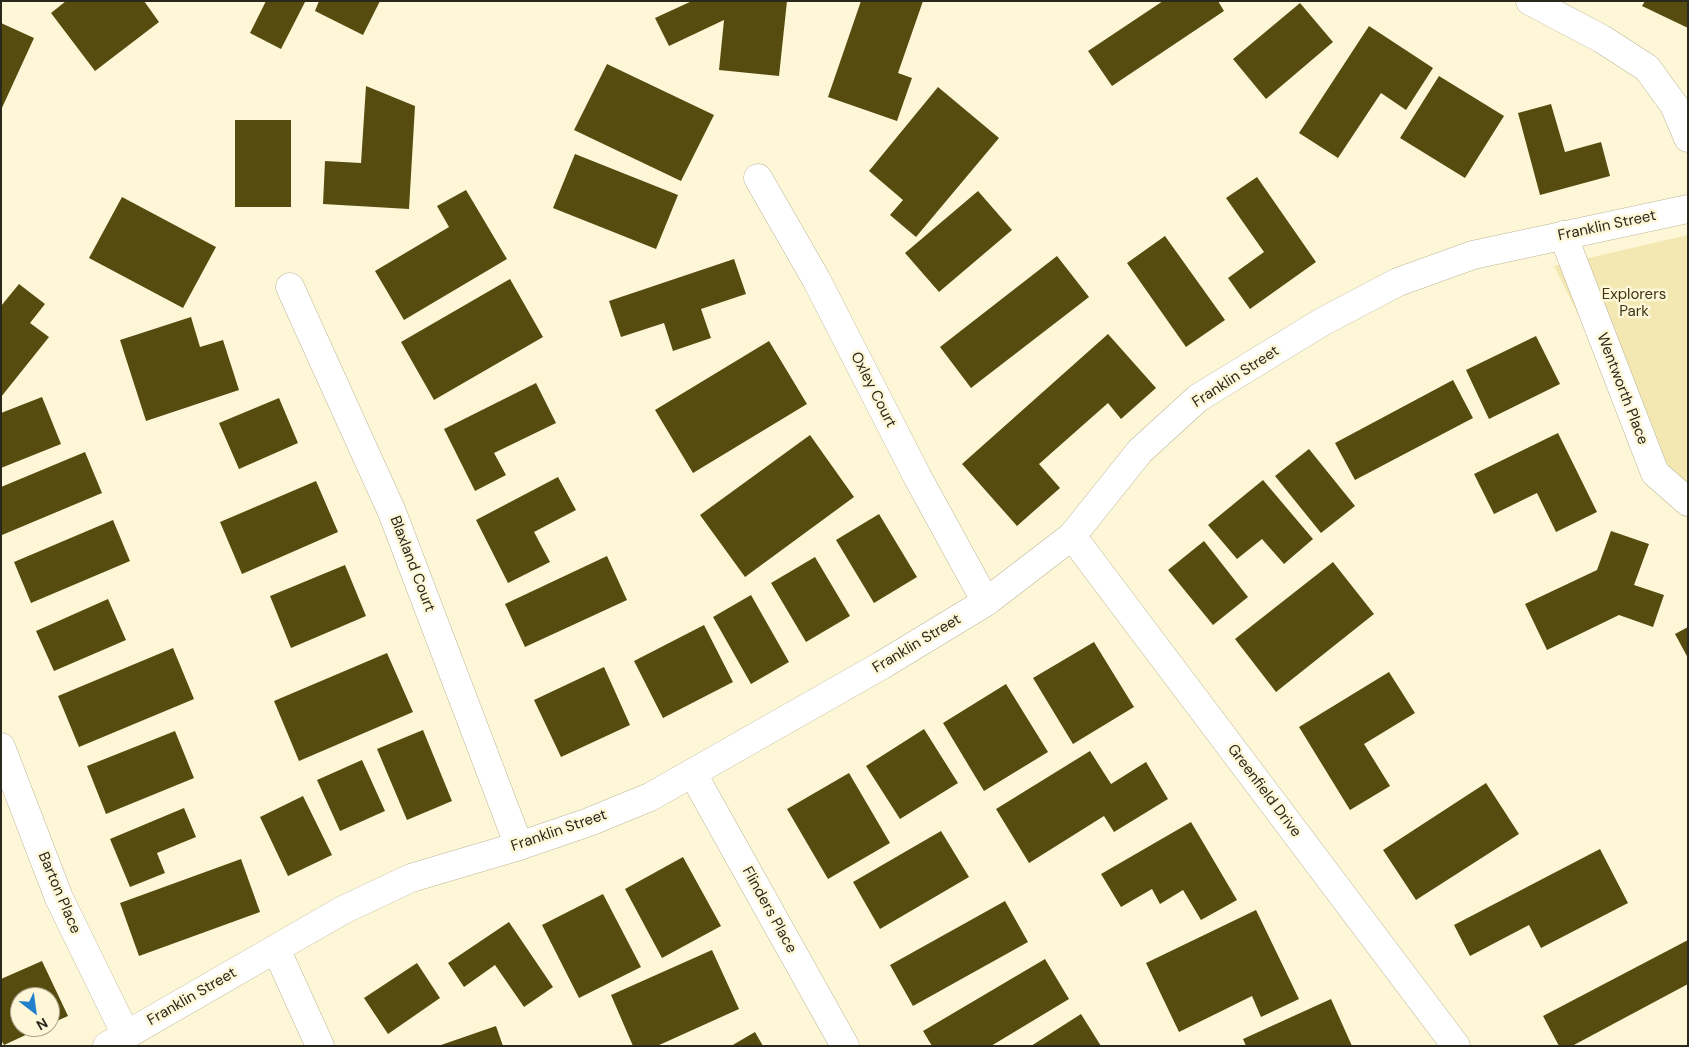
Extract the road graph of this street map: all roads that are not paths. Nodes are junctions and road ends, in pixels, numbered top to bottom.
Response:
1 (1530, 1) edge
2 (1688, 138) edge
3 (758, 178) dead end
4 (1688, 209) edge
5 (1563, 236) junction
6 (290, 288) dead end
7 (1688, 502) edge
8 (1072, 536) junction
9 (986, 602) junction
10 (1, 747) edge
11 (693, 774) junction
12 (519, 846) junction
13 (276, 949) junction
14 (116, 1040) edge
15 (320, 1046) edge
16 (845, 1046) edge
17 (1456, 1046) edge

1 - 2 street
3 - 9 street, Oxley Court
4 - 5 street, Franklin Street
5 - 7 street, Wentworth Place
5 - 8 street, Franklin Street
6 - 12 street, Blaxland Court
8 - 9 street, Franklin Street
8 - 17 street, Greenfield Drive
9 - 11 street, Franklin Street
10 - 14 street, Barton Place
11 - 12 street, Franklin Street
11 - 16 street, Flinders Place
12 - 13 street, Franklin Street
13 - 14 street, Franklin Street
13 - 15 street

